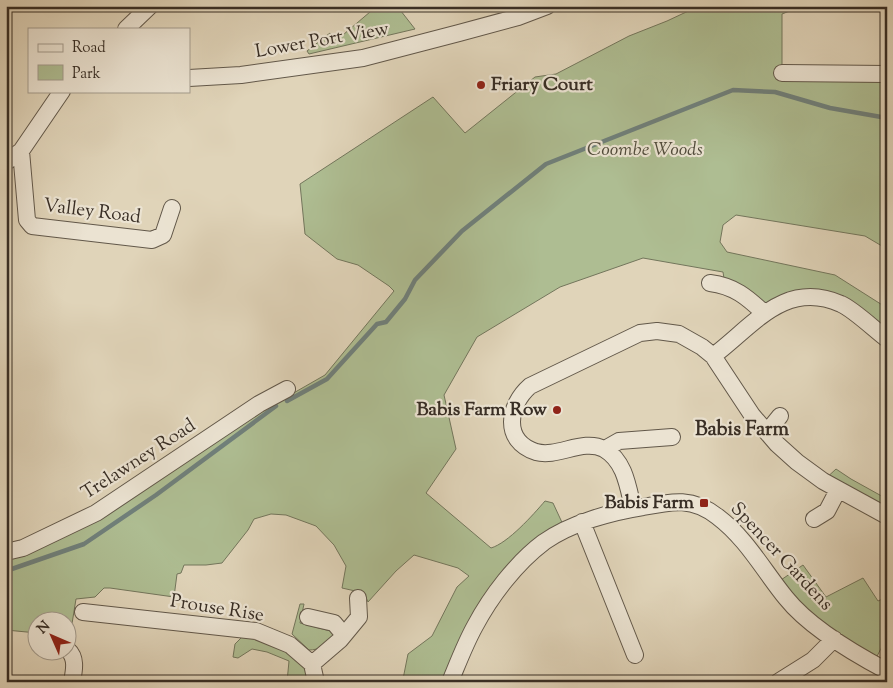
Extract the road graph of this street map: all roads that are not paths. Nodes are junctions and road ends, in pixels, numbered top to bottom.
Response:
1 (150, 6) edge
2 (547, 6) edge
3 (127, 28) edge
4 (782, 72) dead end
5 (887, 74) edge
6 (190, 78) edge
7 (61, 92) edge
8 (21, 151) junction
9 (6, 162) edge
10 (172, 208) dead end
11 (710, 283) dead end
12 (764, 313) junction
13 (887, 339) edge
14 (713, 356) junction
15 (282, 397) dead end
16 (780, 416) dead end
17 (767, 432) junction
18 (672, 436) dead end
19 (604, 449) junction
20 (838, 490) junction
21 (633, 508) junction
22 (887, 516) edge
23 (814, 519) dead end
24 (582, 522) junction
25 (6, 552) edge
26 (358, 598) dead end
27 (83, 612) dead end
28 (308, 617) dead end
29 (344, 636) junction
30 (834, 639) junction
31 (635, 655) dead end
32 (73, 660) edge
33 (312, 664) junction
34 (887, 671) edge
35 (72, 682) edge
36 (316, 682) edge
37 (450, 682) edge
38 (778, 682) edge

1 - 3 street
2 - 6 street, Lower Port View
4 - 5 street
7 - 8 street
8 - 9 street
8 - 10 street, Valley Road
11 - 12 street
12 - 13 street
12 - 14 street
14 - 17 street
14 - 19 street
15 - 25 street, Trelawney Road
16 - 17 street
17 - 20 street
18 - 19 street
19 - 21 street
20 - 22 street
20 - 23 street
21 - 24 street, Spencer Gardens
21 - 30 street, Spencer Gardens
24 - 31 street
24 - 37 street, Spencer Gardens
26 - 29 street
27 - 33 street, Prouse Rise
28 - 29 street
29 - 33 street
30 - 34 street, Spencer Gardens
30 - 38 street
32 - 35 street
33 - 36 street

